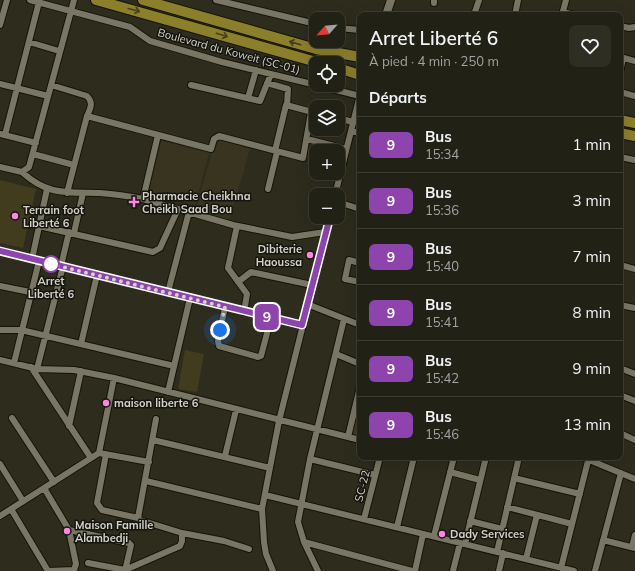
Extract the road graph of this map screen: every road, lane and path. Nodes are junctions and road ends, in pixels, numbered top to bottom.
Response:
1 (7, 0) edge
2 (30, 0) edge
3 (74, 0) edge
4 (96, 0) edge
5 (143, 0) edge
6 (216, 0) edge
7 (391, 0) edge
8 (479, 0) edge
9 (518, 0) edge
10 (566, 0) edge
11 (39, 2) junction
12 (70, 10) junction
13 (387, 12) edge
14 (475, 12) edge
15 (516, 12) edge
16 (563, 12) edge
17 (309, 22) edge
18 (0, 25) edge
19 (623, 27) edge
20 (635, 27) edge
21 (345, 29) edge
22 (357, 30) edge
23 (29, 42) junction
24 (59, 51) junction
25 (357, 56) edge
26 (623, 58) edge
27 (309, 60) edge
28 (635, 61) edge
29 (256, 70) junction
30 (345, 70) edge
31 (271, 74) junction
32 (357, 74) edge
33 (309, 83) edge
34 (0, 84) edge
35 (267, 84) junction
36 (51, 85) junction
37 (191, 86) dead end
38 (17, 88) junction
39 (344, 92) edge
40 (623, 93) edge
41 (357, 95) edge
42 (48, 96) junction
43 (635, 96) edge
44 (248, 98) junction
45 (287, 105) junction
46 (357, 107) edge
47 (309, 111) edge
48 (87, 116) junction
49 (345, 120) edge
50 (623, 121) edge
51 (353, 122) junction
52 (635, 123) edge
53 (309, 131) edge
54 (351, 131) junction
55 (357, 132) edge
56 (623, 134) edge
57 (2, 135) edge
58 (158, 135) junction
59 (635, 136) edge
60 (307, 139) junction
61 (36, 144) junction
62 (346, 149) junction
63 (276, 152) junction
64 (33, 154) junction
65 (623, 158) edge
66 (635, 160) edge
67 (74, 166) junction
68 (0, 167) edge
69 (22, 172) junction
70 (337, 188) edge
71 (47, 189) junction
72 (268, 189) dead end
73 (67, 193) junction
74 (83, 193) junction
75 (143, 199) junction
76 (345, 204) edge
77 (357, 207) edge
78 (178, 209) junction
79 (189, 212) junction
80 (328, 224) edge
81 (38, 226) junction
82 (236, 226) junction
83 (325, 232) junction
84 (71, 233) junction
85 (0, 251) edge
86 (32, 259) junction
87 (38, 261) junction
88 (357, 262) edge
89 (62, 266) junction
90 (623, 267) edge
91 (635, 269) edge
92 (97, 275) junction
93 (357, 281) edge
94 (238, 282) junction
95 (312, 285) junction
96 (0, 286) edge
97 (30, 292) junction
98 (168, 292) junction
99 (190, 298) junction
100 (307, 304) junction
101 (623, 306) edge
102 (225, 307) junction
103 (635, 308) edge
104 (244, 312) junction
105 (271, 318) junction
106 (344, 319) junction
107 (302, 325) junction
108 (357, 325) edge
109 (0, 330) edge
110 (22, 330) junction
111 (47, 336) junction
112 (81, 344) junction
113 (336, 354) junction
114 (0, 360) edge
115 (14, 363) junction
116 (357, 363) edge
117 (174, 366) junction
118 (34, 368) junction
119 (623, 369) edge
120 (81, 371) junction
121 (635, 374) edge
122 (114, 378) junction
123 (168, 392) junction
124 (623, 396) edge
125 (635, 401) edge
126 (236, 410) junction
127 (357, 413) edge
128 (12, 418) dead end
129 (156, 419) dead end
130 (279, 421) junction
131 (69, 426) junction
132 (318, 430) junction
133 (623, 434) edge
134 (348, 438) junction
135 (153, 440) junction
136 (357, 440) edge
137 (635, 440) edge
138 (99, 453) junction
139 (106, 454) junction
140 (225, 456) junction
141 (91, 458) junction
142 (310, 459) junction
143 (379, 460) edge
144 (413, 460) edge
145 (453, 460) edge
146 (485, 460) edge
147 (518, 460) edge
148 (588, 460) edge
149 (593, 460) edge
150 (149, 462) junction
151 (1, 466) edge
152 (270, 468) junction
153 (450, 472) junction
154 (621, 473) junction
155 (375, 475) junction
156 (514, 478) junction
157 (635, 479) edge
158 (146, 480) junction
159 (480, 480) junction
160 (54, 482) junction
161 (44, 488) junction
162 (265, 494) junction
163 (580, 494) junction
164 (23, 501) junction
165 (301, 503) junction
166 (507, 507) junction
167 (11, 509) junction
168 (262, 509) junction
169 (537, 515) junction
170 (0, 516) edge
171 (138, 518) junction
172 (364, 519) junction
173 (470, 521) junction
174 (572, 524) junction
175 (397, 527) junction
176 (502, 528) junction
177 (69, 530) junction
178 (182, 533) junction
179 (423, 534) junction
180 (635, 535) edge
181 (434, 536) junction
182 (603, 540) junction
183 (304, 542) junction
184 (462, 543) junction
185 (633, 548) edge
186 (249, 549) dead end
187 (500, 553) junction
188 (526, 559) junction
189 (88, 563) dead end
190 (386, 564) junction
191 (561, 568) junction
192 (48, 571) edge
193 (125, 571) edge
194 (273, 571) edge
195 (318, 571) edge
196 (384, 571) edge
197 (413, 571) edge
198 (453, 571) edge
199 (499, 571) edge
200 (574, 571) edge
201 (595, 571) edge

1 - 18 street
2 - 11 street, Boulevard du Koweit (SC-01)
3 - 12 street
4 -> 27 main road
25 -> 5 main road
6 - 17 street
7 - 13 street
8 - 14 street
9 - 15 street
10 - 16 street
11 - 12 street, Boulevard du Koweit (SC-01)
11 - 23 street
12 - 24 street
12 - 29 street, Boulevard du Koweit (SC-01)
19 - 20 street
21 - 22 street
23 - 24 street
23 - 38 street
24 - 36 street
26 - 28 street
29 - 31 street, Boulevard du Koweit (SC-01)
29 - 44 street
30 - 32 main road
31 - 33 street, Boulevard du Koweit (SC-01)
31 - 35 street
34 - 38 street
35 - 44 street
35 - 45 street
36 - 42 street
36 - 48 street
37 - 44 street
38 - 42 street
38 - 57 street
39 - 41 street, Boulevard du Koweit (SC-01)
40 - 43 street
42 - 61 street
45 - 47 street
45 - 63 street
46 - 51 street
48 - 58 street
48 - 67 street
49 - 51 street
50 - 52 main road
51 - 54 street
53 - 60 street
54 - 55 street
54 - 62 street
56 - 59 main road
57 - 61 street
58 - 63 street
58 - 75 street
60 - 62 street
60 - 63 street
61 - 64 street
62 - 70 street
63 - 72 street
64 - 67 street
64 - 69 street
65 - 66 street
67 - 73 street
68 - 69 street
69 - 71 street
71 - 73 street
71 - 81 street
73 - 74 street
74 - 75 street
74 - 84 street
75 - 78 street
76 - 77 street
78 - 79 street
78 - 84 street
79 - 82 street
79 - 98 street
80 - 83 street
81 - 84 street
81 - 86 street
82 - 83 street
82 - 94 street
83 - 95 street
84 - 89 street
85 - 86 street
86 - 87 street
87 - 89 street
87 - 97 street
88 - 93 street
89 - 92 street
89 - 111 street
90 - 91 street
92 - 98 street
92 - 112 street
94 - 95 street
94 - 104 street
95 - 100 street
96 - 97 street
97 - 110 street
98 - 99 street
99 - 102 street
99 - 117 street
100 - 106 street
100 - 107 street
101 - 103 street
102 - 104 street
102 - 105 street
104 - 105 street
105 - 107 street
106 - 108 street
106 - 113 street
107 - 130 street
109 - 110 street
110 - 111 street
110 - 115 street
111 - 112 street
111 - 118 street
112 - 117 street
113 - 116 street
113 - 132 street
114 - 115 street
115 - 118 street
117 - 123 street
118 - 120 street
118 - 131 street
119 - 121 street
120 - 122 street
120 - 131 street
122 - 123 street
122 - 138 street
123 - 126 street
124 - 125 street
126 - 130 street
126 - 140 street
127 - 134 street
128 - 160 street
129 - 135 street
130 - 132 street
130 - 152 street
131 - 141 street
132 - 134 street
132 - 142 street
133 - 137 street
134 - 136 street
135 - 140 street
135 - 150 street
138 - 139 street
138 - 141 street
139 - 150 street
139 - 171 street
140 - 152 street
141 - 160 street
142 - 155 street
142 - 165 street
143 - 155 street, SC-22
144 - 175 street
145 - 153 street
146 - 159 street
147 - 156 street
148 - 163 street
149 - 154 street
150 - 158 street
151 - 164 street
152 - 162 street
153 - 159 street
153 - 181 street
154 - 157 street
154 - 182 street
155 - 172 street, SC-22
156 - 163 street
156 - 166 street
158 - 168 street
158 - 171 street
159 - 173 street
160 - 161 street
161 - 164 street
161 - 177 street
162 - 165 street
162 - 168 street
163 - 174 street
164 - 167 street
165 - 172 street
165 - 183 street
166 - 169 street
166 - 176 street
167 - 170 street
167 - 192 street
168 - 194 street
169 - 174 street
169 - 188 street
171 - 178 street
172 - 175 street
173 - 176 street
173 - 184 street
174 - 191 street
175 - 179 street
176 - 187 street
177 - 192 street
177 - 193 street
178 - 186 street
178 - 193 street
179 - 181 street
179 - 197 street
180 - 185 street
181 - 184 street
182 - 185 street
182 - 201 street
183 - 190 street
183 - 195 street
184 - 187 street
184 - 198 street
187 - 188 street
187 - 199 street
188 - 191 street
189 - 193 street
190 - 196 street
190 - 197 street
191 - 200 street

